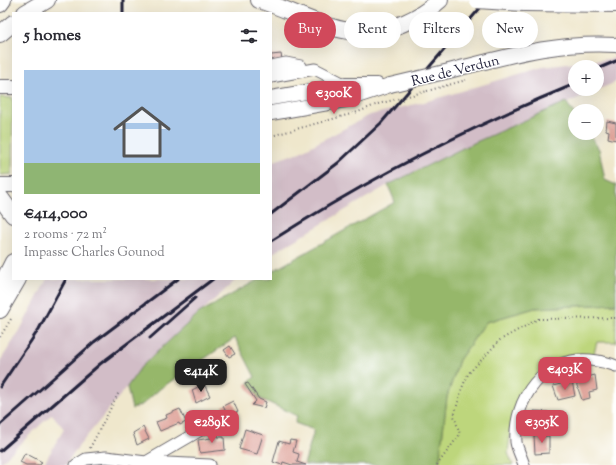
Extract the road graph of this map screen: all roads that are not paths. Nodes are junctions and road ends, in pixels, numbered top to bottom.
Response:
1 (3, 0) edge
2 (47, 0) edge
3 (259, 0) edge
4 (440, 0) edge
5 (477, 0) edge
6 (0, 4) edge
7 (616, 4) edge
8 (27, 12) edge
9 (12, 23) edge
10 (0, 34) edge
11 (616, 45) edge
12 (272, 66) edge
13 (301, 66) junction
14 (315, 69) junction
15 (272, 72) edge
16 (272, 77) edge
17 (346, 85) junction
18 (390, 86) junction
19 (0, 87) edge
20 (12, 88) edge
21 (272, 98) edge
22 (272, 113) edge
23 (12, 185) edge
24 (0, 186) edge
25 (0, 197) edge
26 (12, 214) edge
27 (12, 264) edge
28 (17, 280) edge
29 (0, 288) edge
30 (0, 310) edge
31 (616, 366) edge
32 (211, 424) dead end
33 (146, 462) junction
34 (76, 465) edge
35 (210, 465) edge
36 (524, 465) edge

1 - 6 highway
2 - 8 highway
3 - 4 highway
5 - 7 highway, bridge
9 - 10 highway
11 - 18 main road, Rue de Verdun, bridge
12 - 13 street
13 - 14 street
13 - 15 street
14 - 16 street
14 - 17 street
17 - 18 main road, Rue de Verdun
17 - 21 main road, Rue de Verdun
18 - 22 main road, Rue de Verdun
19 - 20 main road
23 - 24 main road
25 - 26 highway
27 - 29 highway
28 - 30 highway
31 - 36 street
32 - 33 street
33 - 34 street
33 - 35 street

